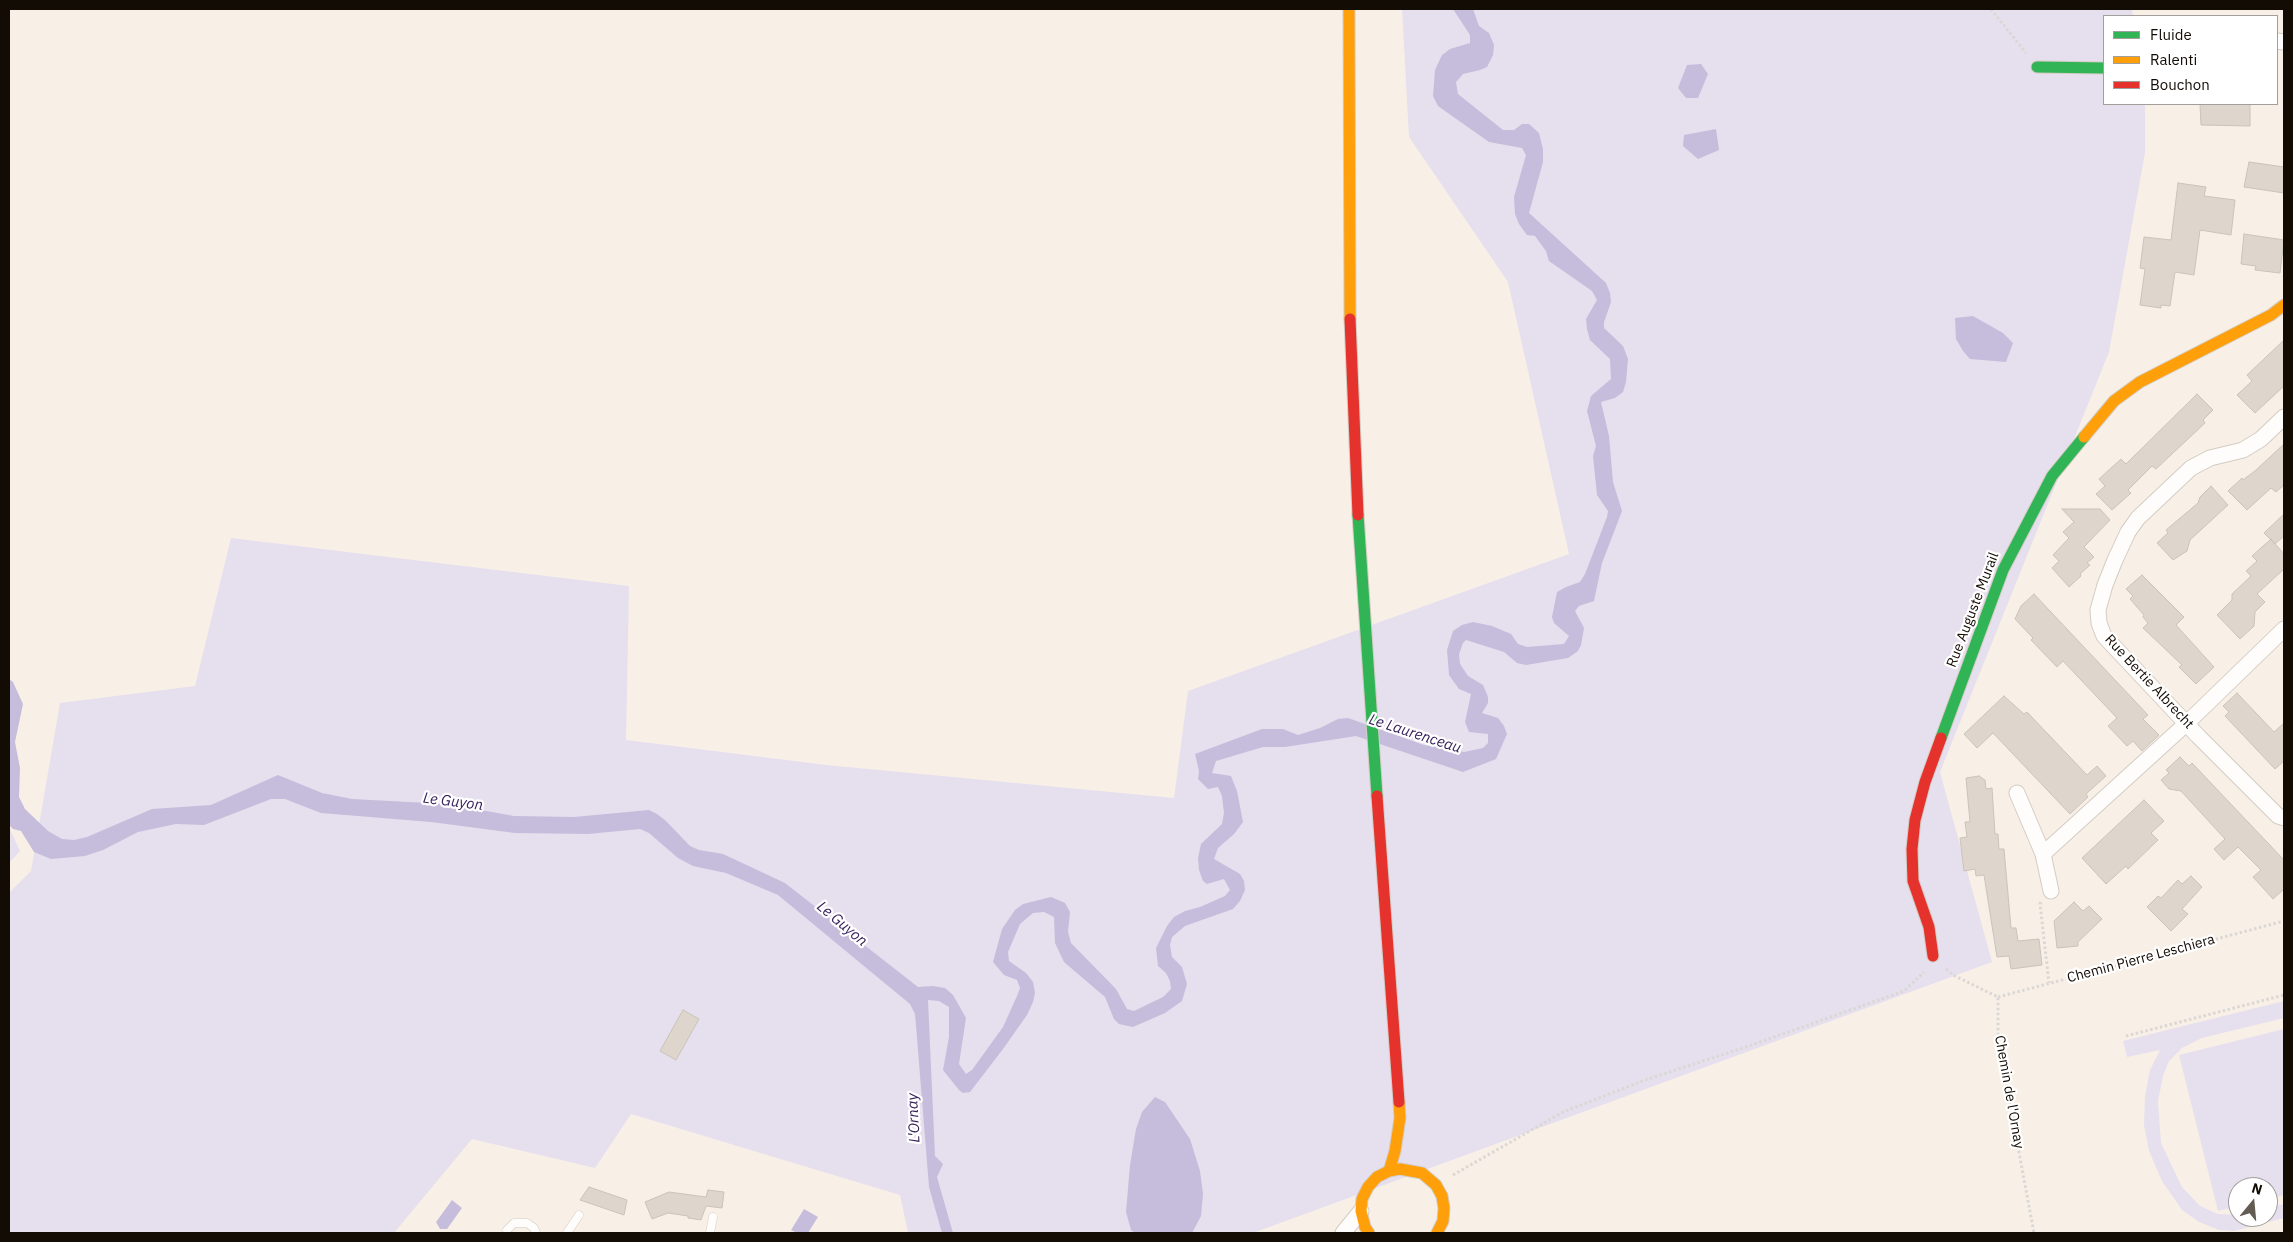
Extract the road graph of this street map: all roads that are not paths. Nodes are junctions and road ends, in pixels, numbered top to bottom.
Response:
1 (1349, 9) edge
2 (2037, 67) road end
3 (2103, 68) edge
4 (2284, 305) edge
5 (2284, 417) edge
6 (2284, 629) edge
7 (2187, 723) junction
8 (2017, 793) dead end
9 (2284, 818) edge
10 (2043, 854) junction
11 (2051, 891) road end
12 (1933, 956) road end
13 (1400, 1118) junction
14 (1407, 1142) dead end
15 (1414, 1158) dead end
16 (1388, 1171) junction
17 (1422, 1173) junction
18 (1361, 1211) junction
19 (579, 1216) dead end
20 (713, 1217) dead end
21 (507, 1230) dead end
22 (536, 1233) edge
23 (567, 1233) edge
24 (710, 1233) edge
25 (1343, 1233) edge
26 (1369, 1233) edge
27 (1437, 1233) edge

1 - 13 main road
2 - 3 main road
4 - 12 main road, Rue Auguste Murail
5 - 7 street, Rue Bertie Albrecht
6 - 7 street
7 - 9 street, Rue Bertie Albrecht
7 - 10 street
8 - 10 street
10 - 11 street
13 - 14 main road
13 - 16 main road
15 - 17 main road
16 - 17 main road
16 - 18 main road
17 - 27 main road
18 - 25 street
18 - 26 main road
19 - 23 lane
20 - 24 lane
21 - 22 lane

